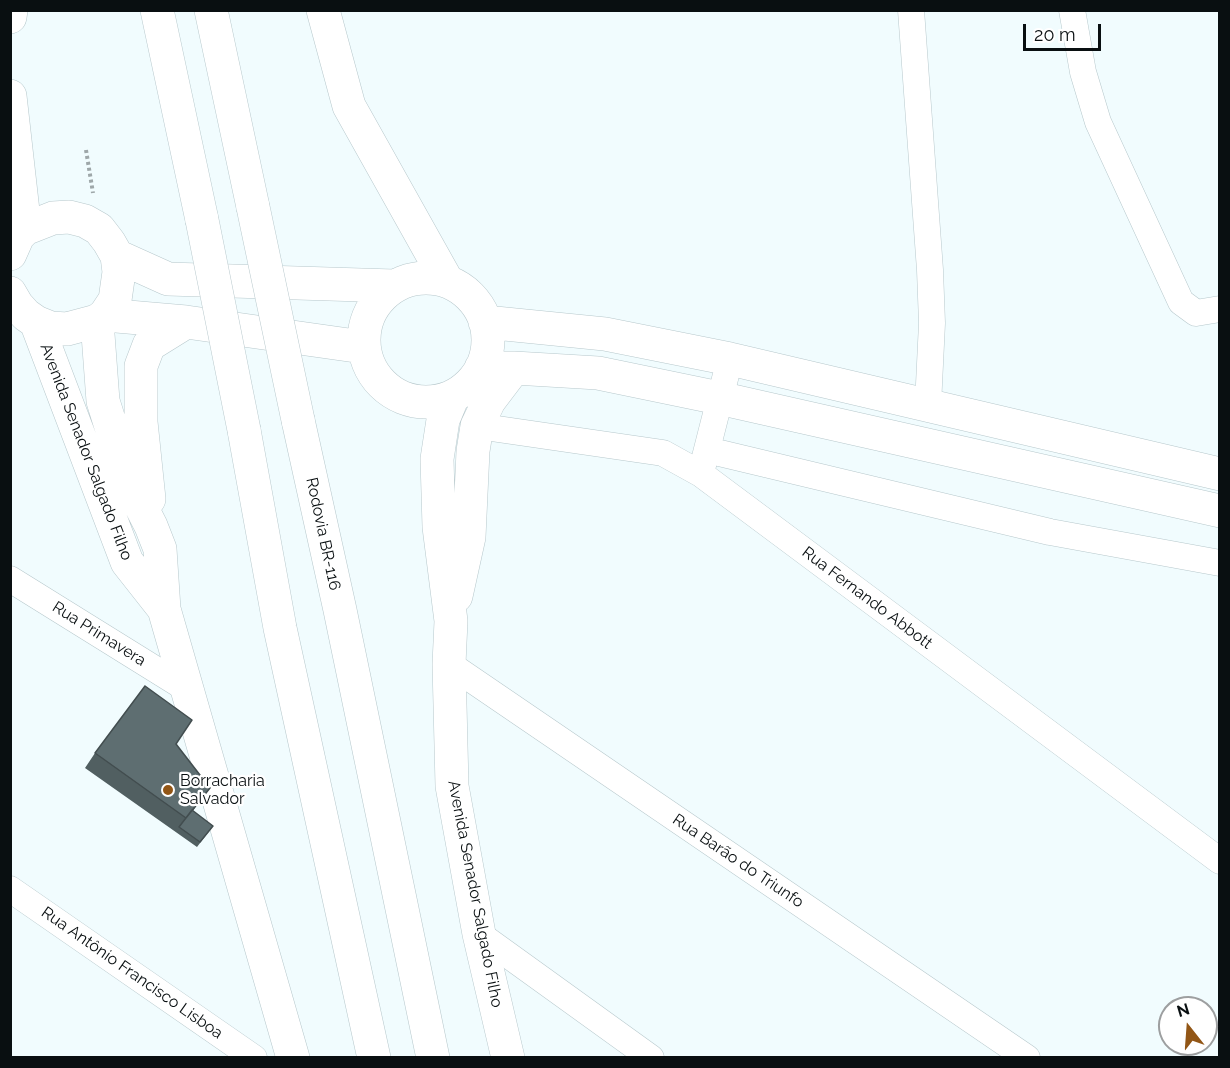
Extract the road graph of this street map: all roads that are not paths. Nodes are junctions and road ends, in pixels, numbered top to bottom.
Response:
1 (11, 10) edge
2 (156, 10) edge
3 (211, 10) edge
4 (323, 10) edge
5 (911, 10) edge
6 (1072, 10) edge
7 (10, 17) edge
8 (10, 96) edge
9 (16, 238) edge
10 (117, 255) junction
11 (447, 281) junction
12 (394, 286) junction
13 (18, 306) edge
14 (1220, 309) edge
15 (101, 318) junction
16 (186, 322) junction
17 (485, 322) junction
18 (363, 347) junction
19 (730, 359) junction
20 (481, 368) junction
21 (514, 368) junction
22 (453, 396) junction
23 (719, 398) junction
24 (928, 405) junction
25 (477, 426) junction
26 (707, 450) junction
27 (701, 474) junction
28 (1220, 474) edge
29 (1220, 511) edge
30 (151, 526) junction
31 (1220, 563) edge
32 (10, 579) edge
33 (164, 609) junction
34 (451, 621) junction
35 (449, 664) junction
36 (187, 689) junction
37 (1220, 861) edge
38 (10, 889) edge
39 (479, 934) junction
40 (255, 1058) edge
41 (293, 1058) edge
42 (374, 1058) edge
43 (432, 1058) edge
44 (508, 1058) edge
45 (651, 1058) edge
46 (1027, 1058) edge

1 - 7 main road
2 - 42 main road, bridge
3 - 43 main road, Rodovia BR-116, bridge
4 - 11 main road
5 - 24 street
6 - 14 street
8 - 9 main road
9 - 10 main road
10 - 12 main road
10 - 15 main road
11 - 12 main road
11 - 17 main road
12 - 18 main road
13 - 15 main road
13 - 33 main road, Avenida Senador Salgado Filho
15 - 16 main road
15 - 30 main road
16 - 18 main road
16 - 30 main road
17 - 19 main road
17 - 20 main road
18 - 22 main road
19 - 23 street
19 - 24 main road
20 - 21 main road
20 - 22 main road
21 - 23 main road
21 - 25 main road, Avenida Senador Salgado Filho
22 - 34 main road, Avenida Senador Salgado Filho
23 - 26 street
23 - 29 main road
24 - 28 main road
25 - 27 street, Rua Fernando Abbott
25 - 34 main road, Avenida Senador Salgado Filho
26 - 27 street
26 - 31 street
27 - 37 street, Rua Fernando Abbott
30 - 33 main road
32 - 36 street, Rua Primavera
33 - 36 main road, Avenida Senador Salgado Filho
34 - 35 main road, Avenida Senador Salgado Filho
35 - 39 main road, Avenida Senador Salgado Filho
35 - 46 street, Rua Barão do Triunfo
36 - 41 main road, Avenida Senador Salgado Filho
38 - 40 street, Rua Antônio Francisco Lisboa
39 - 44 main road, Avenida Senador Salgado Filho
39 - 45 street

